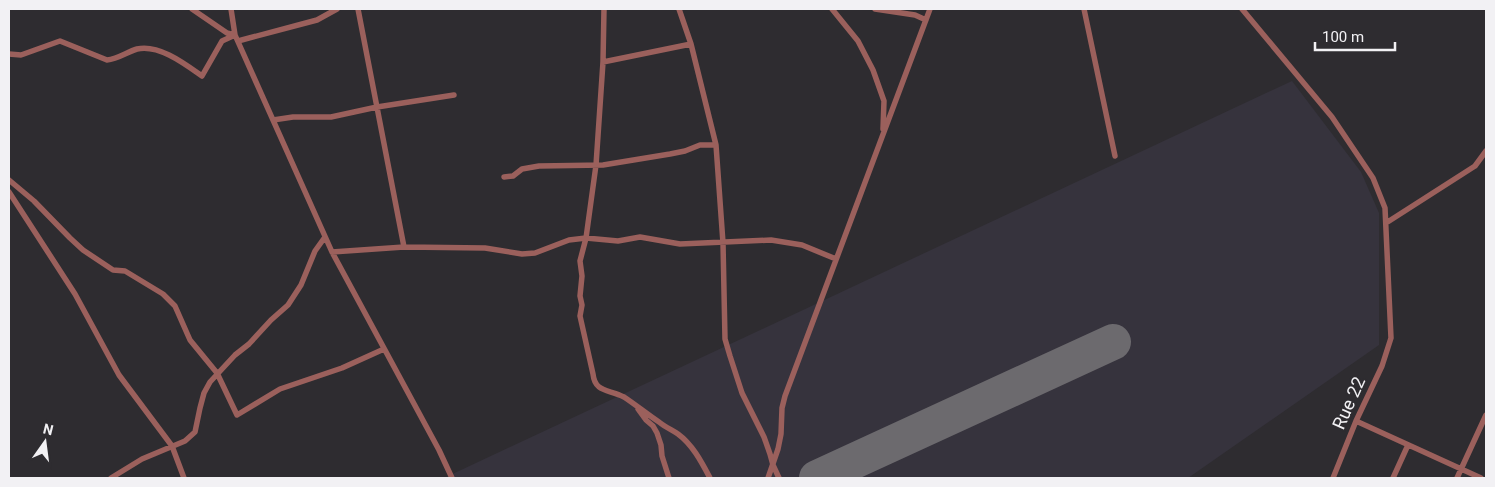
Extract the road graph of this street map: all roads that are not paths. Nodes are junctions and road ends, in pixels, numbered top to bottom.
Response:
1 (192, 9) edge
2 (231, 9) edge
3 (337, 9) edge
4 (358, 9) edge
5 (603, 9) edge
6 (679, 9) edge
7 (832, 9) edge
8 (875, 9) edge
9 (930, 9) edge
10 (1084, 9) edge
11 (1245, 10) edge
12 (926, 20) junction
13 (236, 38) junction
14 (691, 44) junction
15 (9, 54) edge
16 (603, 62) junction
17 (454, 95) dead end
18 (378, 107) junction
19 (273, 120) junction
20 (882, 136) junction
21 (716, 144) junction
22 (1486, 151) edge
23 (1115, 156) dead end
24 (596, 165) junction
25 (504, 176) dead end
26 (9, 180) edge
27 (9, 192) edge
28 (1386, 223) junction
29 (325, 237) junction
30 (586, 238) junction
31 (723, 243) junction
32 (404, 247) junction
33 (332, 252) junction
34 (836, 259) junction
35 (384, 349) junction
36 (217, 373) junction
37 (636, 405) junction
38 (1486, 415) edge
39 (1356, 421) junction
40 (1408, 445) junction
41 (172, 446) junction
42 (773, 465) junction
43 (1462, 469) junction
44 (111, 478) edge
45 (184, 478) edge
46 (452, 478) edge
47 (669, 478) edge
48 (710, 478) edge
49 (768, 478) edge
50 (779, 478) edge
51 (1332, 478) edge
52 (1392, 478) edge
53 (1457, 478) edge
54 (1481, 478) edge

1 - 13 street
2 - 13 street
3 - 13 street
4 - 18 street
5 - 16 street
6 - 14 street
7 - 20 street
8 - 12 street
9 - 12 street
10 - 23 street
11 - 28 street, Rue 22
12 - 20 street
13 - 15 street
13 - 19 street
14 - 16 street
14 - 21 street
16 - 24 street
17 - 18 street
18 - 19 street
18 - 32 street
19 - 29 street
20 - 34 street
21 - 24 street
21 - 31 street
22 - 28 street
24 - 25 street
24 - 30 street
26 - 36 street
27 - 41 street
28 - 39 street, Rue 22
29 - 33 street
29 - 36 street
30 - 31 street
30 - 32 street
30 - 37 street
31 - 34 street
31 - 42 street
32 - 33 street
33 - 35 street
34 - 42 street
35 - 36 street
35 - 46 street
36 - 41 street
37 - 47 street
37 - 48 street
38 - 43 street
39 - 40 street
39 - 51 street, Rue 22
40 - 43 street
40 - 52 street
41 - 44 street
41 - 45 street
42 - 49 street
42 - 50 street
43 - 53 street
43 - 54 street

